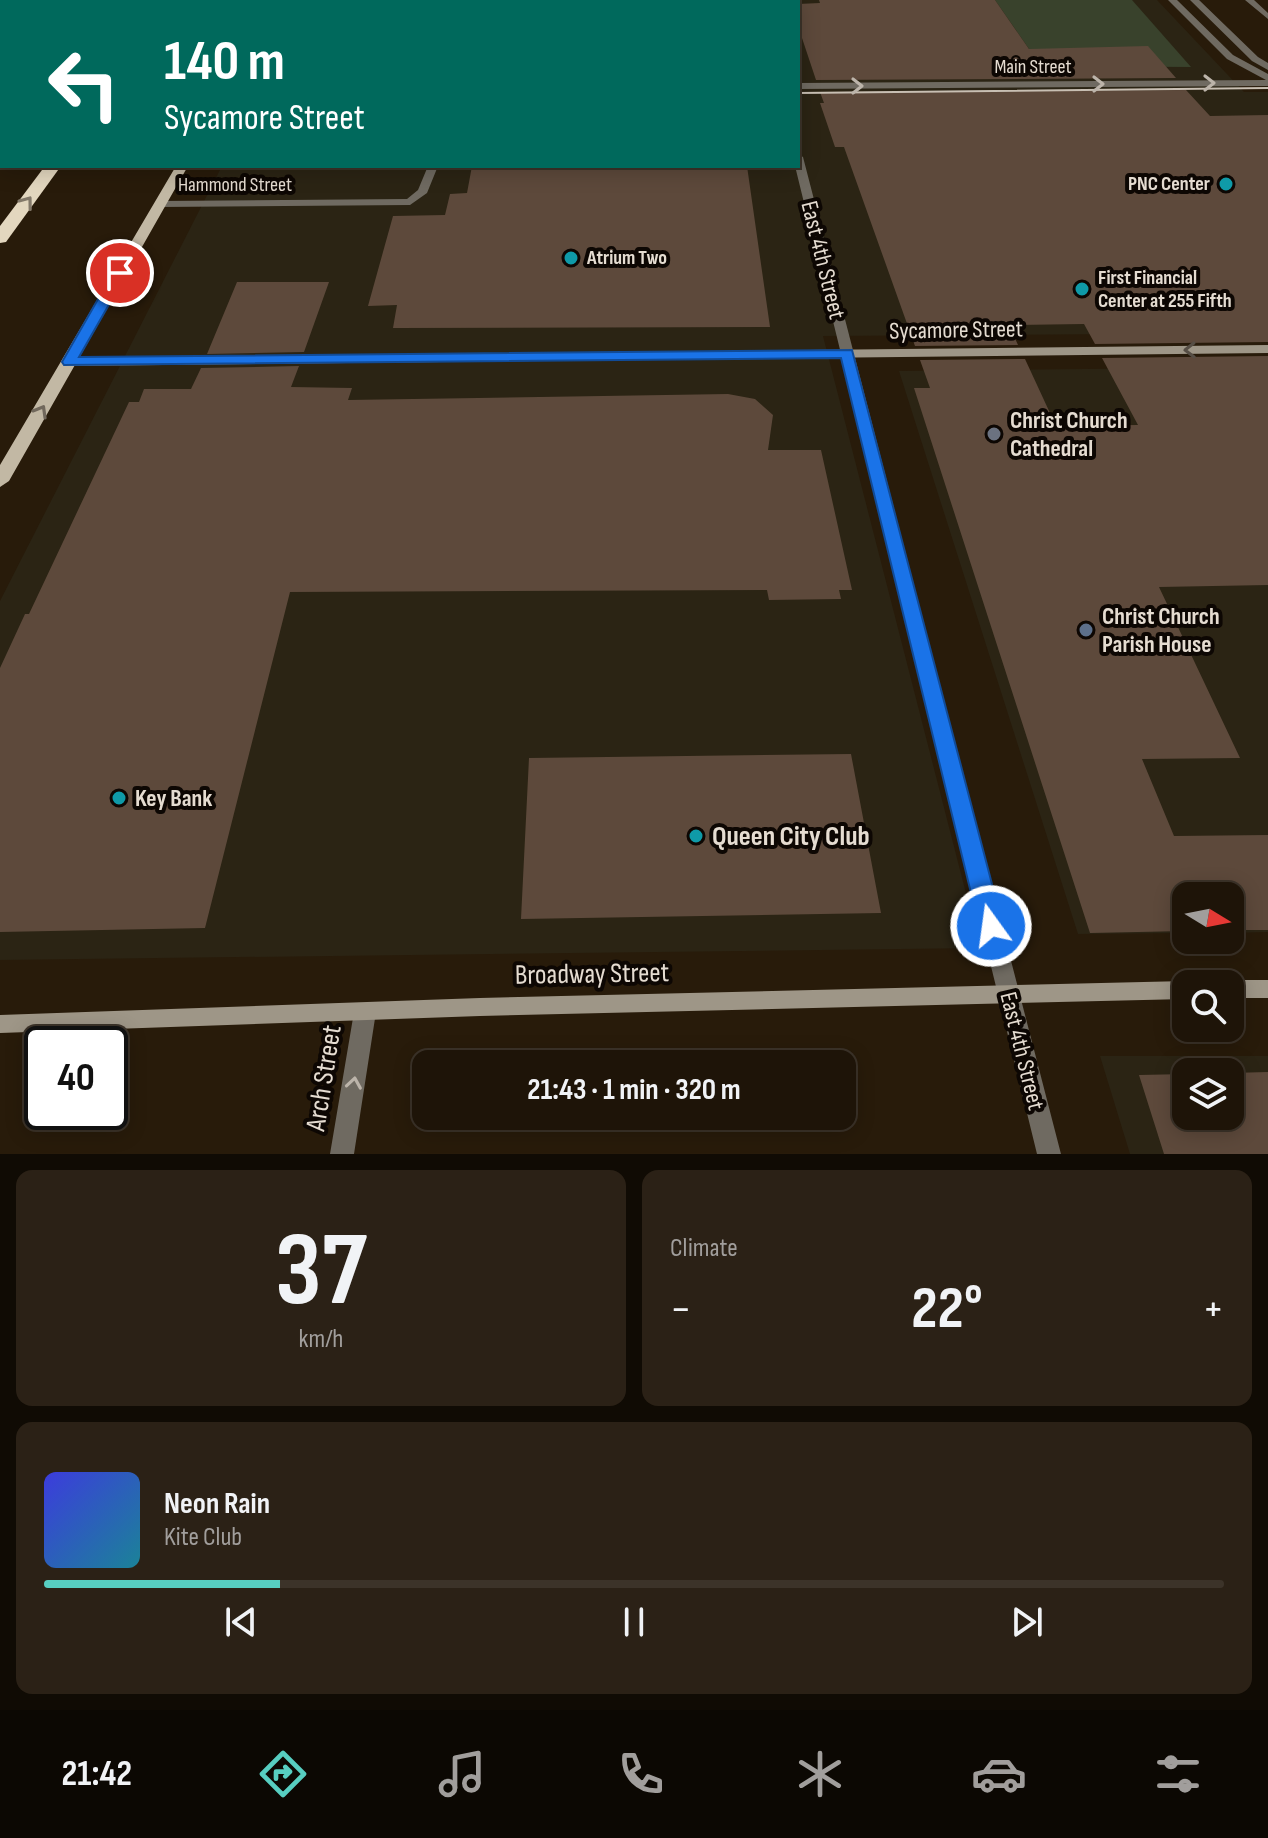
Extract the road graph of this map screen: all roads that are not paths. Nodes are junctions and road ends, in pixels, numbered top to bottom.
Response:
1 (1172, 0) edge
2 (1194, 0) edge
3 (1249, 0) edge
4 (1268, 17) edge
5 (1268, 67) edge
6 (1268, 81) edge
7 (800, 86) edge
8 (800, 165) edge
9 (52, 168) edge
10 (181, 168) edge
11 (432, 168) edge
12 (160, 204) junction
13 (0, 238) edge
14 (1268, 349) edge
15 (847, 354) junction
16 (69, 362) junction
17 (0, 479) edge
18 (1244, 989) edge
19 (1268, 989) edge
20 (1172, 990) edge
21 (1008, 993) junction
22 (365, 1012) junction
23 (0, 1024) edge
24 (342, 1154) edge
25 (1049, 1154) edge

1 - 6 street
2 - 5 street
3 - 4 street
7 -> 6 street, Main Street
8 - 15 street, East 4th Street
13 -> 9 highway
10 - 12 main road
11 - 12 street, Hammond Street
12 - 16 main road
14 -> 15 main road, Sycamore Street
15 - 16 main road, Sycamore Street
15 - 21 street, East 4th Street
17 -> 16 main road
18 - 19 main road
20 - 21 main road, Broadway Street
21 - 22 main road, Broadway Street
21 - 25 street, East 4th Street
22 - 23 main road, Broadway Street
24 -> 22 street, Arch Street

